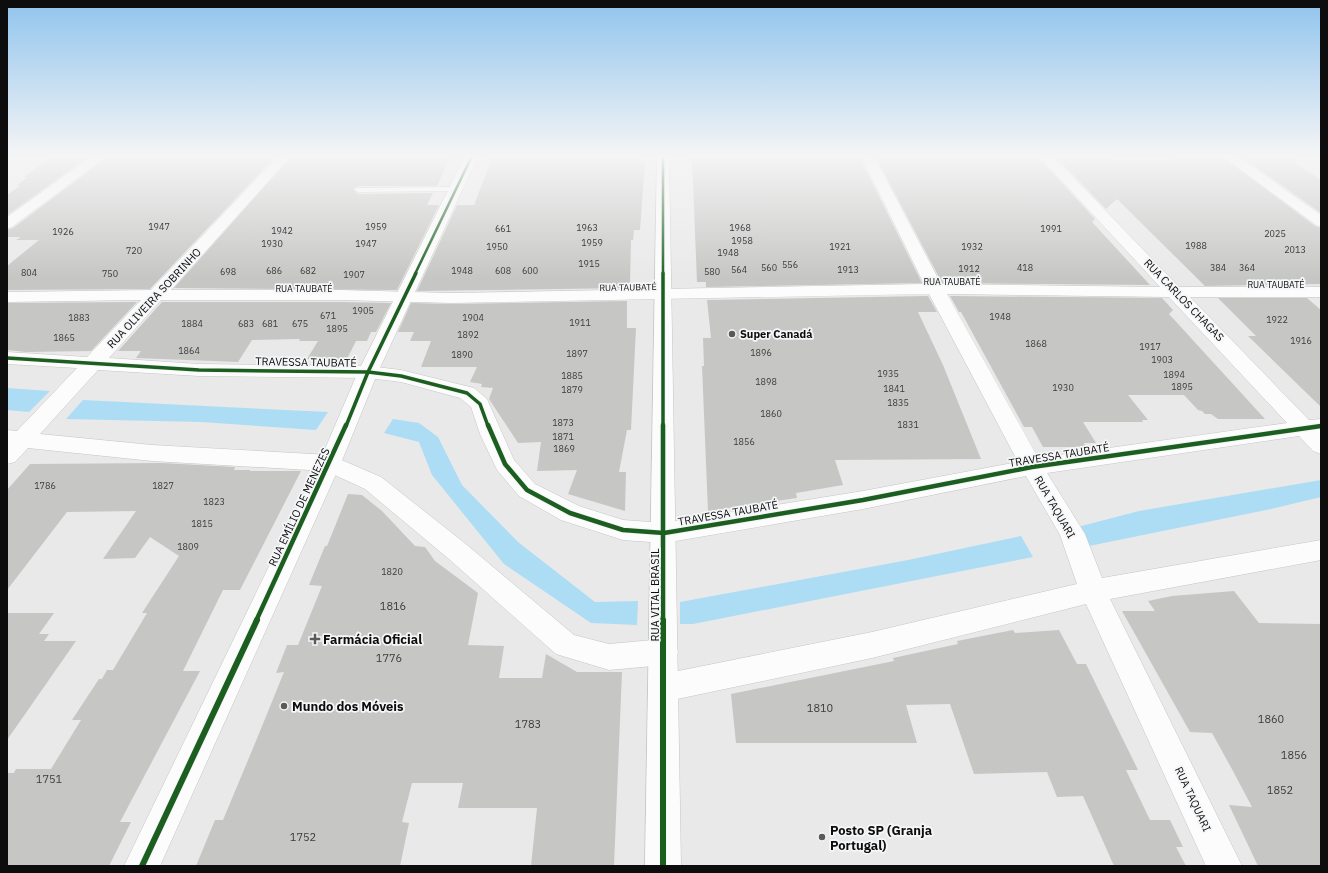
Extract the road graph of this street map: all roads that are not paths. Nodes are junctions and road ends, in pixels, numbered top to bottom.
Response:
1 (45, 197) edge
2 (248, 197) edge
3 (452, 197) edge
4 (663, 197) edge
5 (888, 197) edge
6 (1084, 197) edge
7 (1285, 197) edge
8 (1321, 222) edge
9 (7, 224) edge
10 (935, 289) junction
11 (1176, 292) junction
12 (1321, 292) edge
13 (664, 294) junction
14 (157, 296) junction
15 (404, 296) junction
16 (7, 297) edge
17 (7, 358) edge
18 (91, 365) junction
19 (368, 372) junction
20 (1313, 427) edge
21 (12, 445) edge
22 (1321, 446) edge
23 (330, 462) junction
24 (1032, 467) junction
25 (664, 533) junction
26 (1321, 550) edge
27 (1093, 591) junction
28 (664, 652) junction
29 (663, 688) junction
30 (142, 866) edge
31 (663, 866) edge
32 (1224, 866) edge

1 - 9 street
2 - 14 street, RUA OLIVEIRA SOBRINHO
3 - 15 street, RUA EMÍLIO DE MENEZES
4 - 13 street, RUA VITAL BRASIL
5 - 10 street, RUA TAQUARI
6 - 11 street, RUA CARLOS CHAGAS
7 - 8 street
10 - 11 street, RUA TAUBATÉ
10 - 13 street, RUA TAUBATÉ
10 - 24 street, RUA TAQUARI
11 - 12 street, RUA TAUBATÉ
11 - 20 street, RUA CARLOS CHAGAS
13 - 15 street, RUA TAUBATÉ
13 - 25 street, RUA VITAL BRASIL
14 - 15 street, RUA TAUBATÉ
14 - 16 street, RUA TAUBATÉ
14 - 18 street, RUA OLIVEIRA SOBRINHO
15 - 19 street, RUA EMÍLIO DE MENEZES
17 - 18 street, TRAVESSA TAUBATÉ
18 - 19 street, TRAVESSA TAUBATÉ
18 - 21 street, RUA OLIVEIRA SOBRINHO
19 - 23 street, RUA EMÍLIO DE MENEZES
19 - 25 street, TRAVESSA TAUBATÉ
20 - 22 street, RUA CARLOS CHAGAS
20 - 24 street, TRAVESSA TAUBATÉ
21 - 23 street
23 - 28 street
23 - 30 street, RUA EMÍLIO DE MENEZES
24 - 25 street, TRAVESSA TAUBATÉ
24 - 27 street, RUA TAQUARI
25 - 28 street, RUA VITAL BRASIL
26 - 27 street
27 - 29 street
27 - 32 street, RUA TAQUARI
28 - 29 street, RUA VITAL BRASIL
29 - 31 street, RUA VITAL BRASIL

